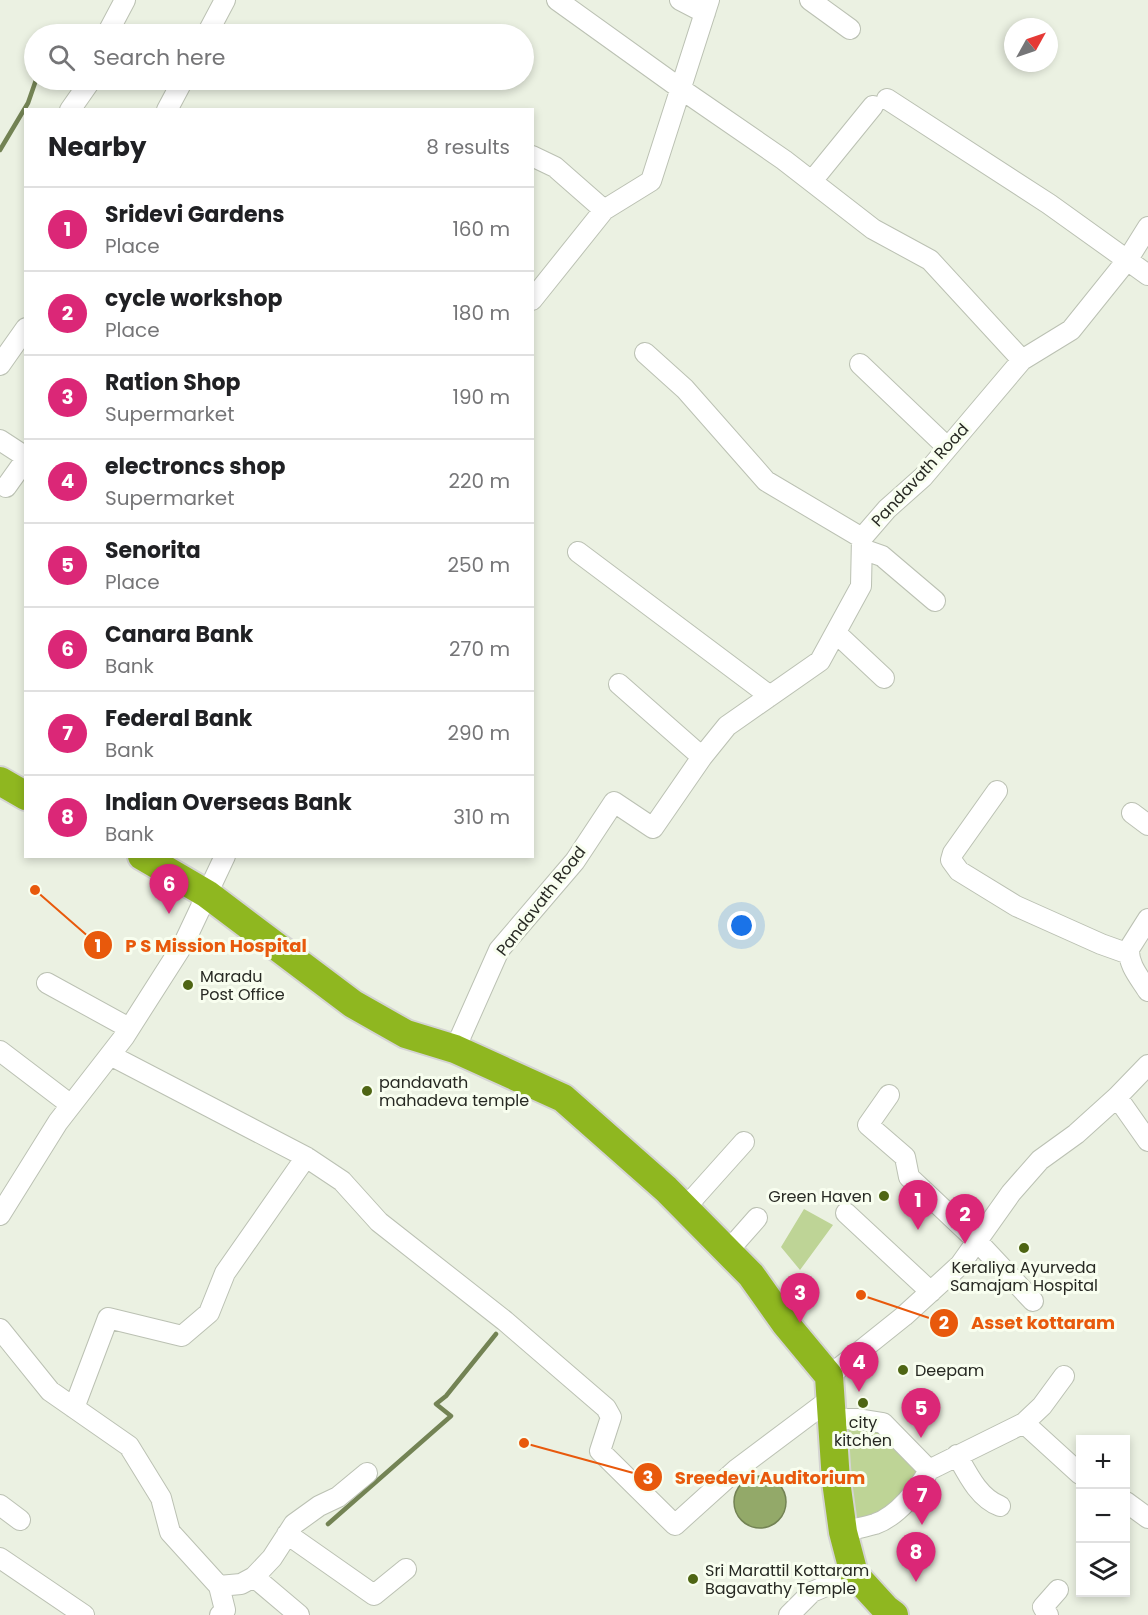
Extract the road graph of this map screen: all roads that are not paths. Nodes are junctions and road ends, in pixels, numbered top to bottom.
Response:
1 (125, 0) edge
2 (225, 0) edge
3 (680, 0) edge
4 (810, 0) edge
5 (555, 1) edge
6 (707, 6) edge
7 (112, 24) edge
8 (212, 24) edge
9 (850, 29) dead end
10 (681, 89) junction
11 (84, 90) edge
12 (178, 90) edge
13 (71, 108) edge
14 (168, 108) edge
15 (534, 157) edge
16 (812, 182) junction
17 (604, 210) junction
18 (1148, 227) edge
19 (1128, 260) junction
20 (1148, 274) edge
21 (534, 298) edge
22 (24, 331) edge
23 (645, 354) dead end
24 (1022, 360) junction
25 (860, 364) dead end
26 (0, 365) edge
27 (0, 440) edge
28 (947, 447) junction
29 (24, 457) edge
30 (24, 461) edge
31 (6, 487) dead end
32 (862, 544) junction
33 (578, 552) dead end
34 (935, 601) dead end
35 (836, 633) junction
36 (884, 678) dead end
37 (619, 684) dead end
38 (770, 696) junction
39 (702, 757) junction
40 (0, 781) edge
41 (997, 791) dead end
42 (24, 795) edge
43 (1132, 813) dead end
44 (1148, 825) edge
45 (145, 858) edge
46 (224, 858) edge
47 (207, 894) junction
48 (1148, 919) edge
49 (1129, 954) junction
50 (47, 983) dead end
51 (1148, 991) edge
52 (129, 1028) junction
53 (455, 1049) junction
54 (0, 1051) edge
55 (110, 1055) junction
56 (1148, 1066) edge
57 (889, 1095) dead end
58 (1117, 1097) junction
59 (71, 1105) junction
60 (1148, 1141) edge
61 (744, 1142) dead end
62 (306, 1157) junction
63 (684, 1209) junction
64 (846, 1213) dead end
65 (0, 1215) edge
66 (757, 1218) dead end
67 (977, 1241) junction
68 (727, 1252) junction
69 (931, 1292) junction
70 (1033, 1301) dead end
71 (0, 1329) edge
72 (1064, 1376) dead end
73 (830, 1398) junction
74 (74, 1408) junction
75 (1024, 1423) junction
76 (957, 1455) junction
77 (929, 1470) junction
78 (1076, 1470) edge
79 (367, 1473) dead end
80 (0, 1505) edge
81 (1130, 1505) edge
82 (1000, 1506) dead end
83 (1148, 1518) edge
84 (20, 1520) dead end
85 (843, 1532) junction
86 (287, 1534) junction
87 (0, 1558) edge
88 (406, 1569) dead end
89 (854, 1574) junction
90 (254, 1577) junction
91 (219, 1586) junction
92 (1058, 1590) dead end
93 (84, 1615) edge
94 (220, 1615) edge
95 (298, 1615) edge
96 (789, 1615) edge
97 (894, 1615) edge
98 (1048, 1615) edge

1 - 7 street
2 - 8 street
3 - 6 street
4 - 9 street
5 - 10 street
6 - 10 street
10 - 16 street
10 - 17 street
11 - 13 street
12 - 14 street
15 - 17 street
16 - 19 street
16 - 24 street
17 - 21 street
18 - 19 street, Pandavath Road
19 - 20 street
19 - 24 street, Pandavath Road
22 - 26 street
23 - 32 street
24 - 28 street, Pandavath Road
25 - 28 street
27 - 29 street
28 - 32 street, Pandavath Road
30 - 31 street
32 - 34 street
32 - 35 street, Pandavath Road
33 - 38 street
35 - 36 street
35 - 38 street, Pandavath Road
37 - 39 street
38 - 39 street, Pandavath Road
39 - 53 street, Pandavath Road
40 - 42 highway
41 - 49 street
43 - 44 street
45 - 47 highway
46 - 47 street
47 - 52 street
47 - 53 highway
48 - 49 street
49 - 51 street
50 - 52 street
52 - 55 street
53 - 63 highway
54 - 59 street
55 - 59 street
55 - 62 street
56 - 58 street
57 - 67 street
58 - 60 street
58 - 67 street
59 - 65 street
61 - 63 street
62 - 73 street
62 - 74 street
63 - 68 highway
64 - 69 street
66 - 68 street
67 - 69 street
67 - 70 street
68 - 73 highway
69 - 73 street
71 - 74 street
72 - 75 street
73 - 77 street
73 - 85 highway
74 - 91 street
75 - 76 street
75 - 78 street
76 - 77 street
76 - 82 street
77 - 85 street
79 - 86 street
80 - 84 street
81 - 83 street
85 - 89 highway
86 - 88 street
86 - 90 street
87 - 93 street
89 - 96 street
89 - 97 highway
90 - 91 street
90 - 95 street
91 - 94 street
92 - 98 street

